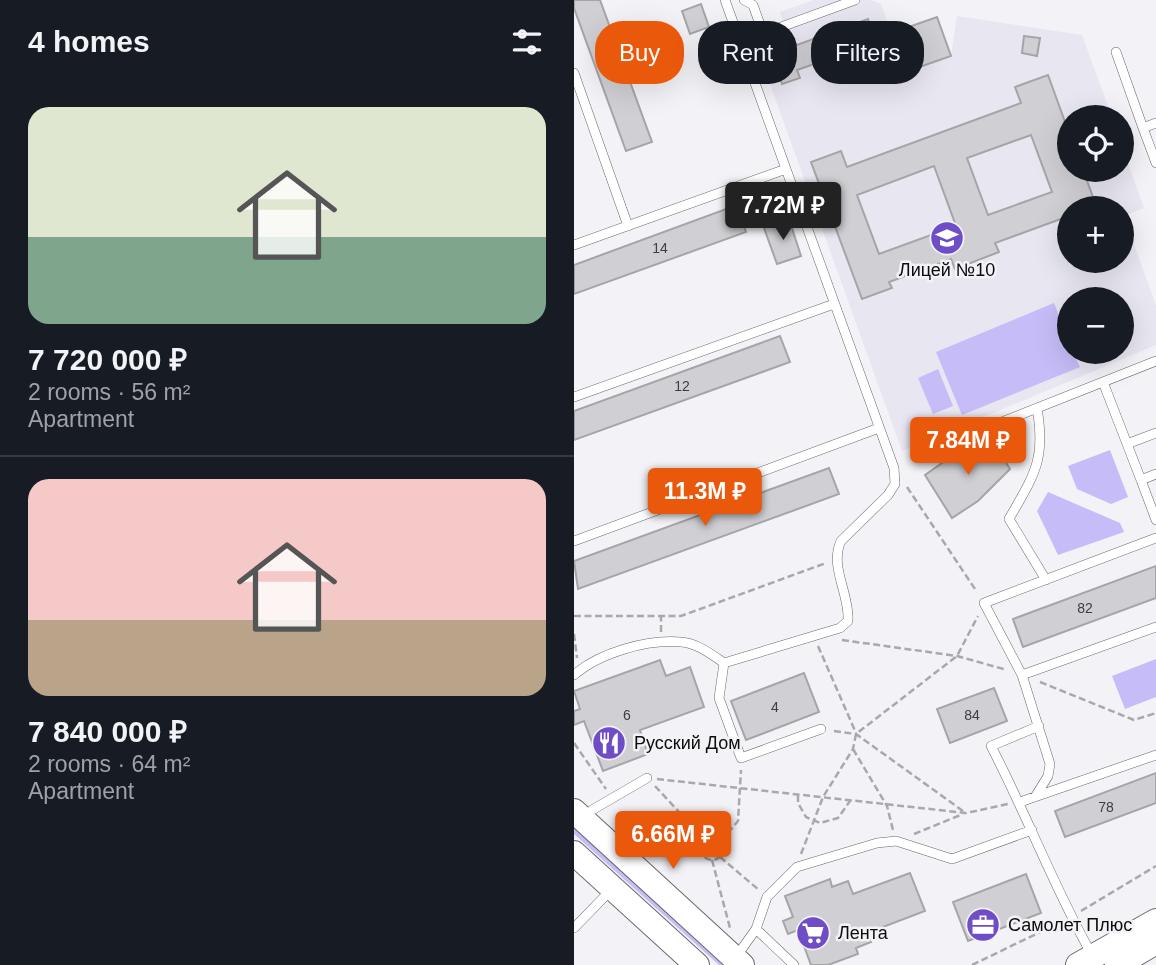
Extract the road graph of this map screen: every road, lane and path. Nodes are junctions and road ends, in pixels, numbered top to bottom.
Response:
1 (725, 0) edge
2 (742, 0) edge
3 (855, 0) edge
4 (732, 21) edge
5 (759, 21) edge
6 (796, 21) edge
7 (1116, 52) dead end
8 (574, 73) edge
9 (755, 84) edge
10 (1156, 124) edge
11 (1143, 128) junction
12 (1156, 163) edge
13 (786, 169) junction
14 (628, 226) junction
15 (574, 245) edge
16 (834, 304) junction
17 (1156, 360) edge
18 (1103, 382) junction
19 (574, 397) edge
20 (1037, 408) junction
21 (879, 428) junction
22 (1156, 433) edge
23 (1127, 444) junction
24 (916, 456) dead end
25 (894, 468) junction
26 (1156, 474) edge
27 (1141, 480) junction
28 (1156, 520) edge
29 (1156, 538) edge
30 (574, 541) edge
31 (836, 561) junction
32 (1046, 580) junction
33 (985, 603) junction
34 (574, 616) edge
35 (1156, 627) edge
36 (574, 634) edge
37 (814, 637) junction
38 (957, 656) junction
39 (724, 663) junction
40 (576, 673) edge
41 (1022, 675) junction
42 (1156, 713) edge
43 (1039, 726) junction
44 (821, 729) joint
45 (856, 734) junction
46 (574, 743) edge
47 (853, 749) junction
48 (1156, 755) edge
49 (741, 758) junction
50 (647, 778) junction
51 (741, 789) junction
52 (798, 795) junction
53 (823, 797) junction
54 (1035, 797) junction
55 (612, 798) junction
56 (850, 801) junction
57 (1020, 802) junction
58 (887, 806) junction
59 (966, 813) junction
60 (579, 815) edge
61 (814, 822) junction
62 (1032, 830) junction
63 (620, 835) dead end
64 (705, 840) junction
65 (721, 841) junction
66 (896, 841) junction
67 (701, 848) junction
68 (574, 853) edge
69 (720, 857) junction
70 (712, 860) junction
71 (1156, 866) edge
72 (797, 867) junction
73 (612, 889) junction
74 (767, 897) junction
75 (1071, 917) junction
76 (1156, 921) edge
77 (574, 928) edge
78 (756, 929) junction
79 (1156, 942) edge
80 (737, 955) edge
81 (1086, 961) edge
82 (697, 965) edge
83 (794, 965) edge
84 (972, 965) edge
85 (1117, 965) edge

1 - 2 lane
1 - 4 lane
2 - 5 lane
3 - 6 lane
7 - 11 lane
8 - 14 lane
9 - 13 lane
10 - 11 lane
11 - 12 lane
13 - 14 lane
13 - 16 lane
14 - 15 lane
16 - 19 lane
16 - 21 lane
17 - 18 lane
18 - 20 lane
18 - 23 lane
20 - 24 lane
20 - 32 lane
21 - 25 lane
21 - 30 lane
22 - 23 lane
23 - 27 lane
25 - 31 lane
25 - 33 path
26 - 27 lane
27 - 28 lane
29 - 32 lane
31 - 34 path
31 - 37 lane
32 - 33 lane
33 - 38 path
33 - 41 lane
35 - 41 lane
36 - 40 path
37 - 38 path
37 - 39 lane
37 - 45 path
38 - 41 path
38 - 45 path
39 - 40 lane
39 - 49 lane
41 - 42 path
41 - 43 lane
43 - 54 lane
43 - 57 lane
44 - 45 path
44 - 49 lane
45 - 47 path
45 - 59 path
46 - 55 path
47 - 53 path
47 - 58 path
48 - 54 lane
49 - 51 path
50 - 51 path
50 - 55 lane
50 - 64 path
51 - 52 path
51 - 65 path
52 - 53 path
52 - 61 path
53 - 56 path
53 - 61 path
54 - 57 lane
55 - 60 lane
56 - 58 path
56 - 61 path
57 - 59 path
57 - 62 lane
58 - 59 path
58 - 66 path
59 - 66 path
60 - 80 main road
61 - 72 path
62 - 66 lane
62 - 75 lane
63 - 67 path
64 - 65 path
64 - 67 path
65 - 69 path
66 - 72 lane
67 - 70 path
68 - 73 main road
69 - 70 path
69 - 74 path
70 - 80 path
71 - 75 path
72 - 74 lane
73 - 77 lane
73 - 82 main road
74 - 78 lane
75 - 81 lane
75 - 84 path
76 - 81 main road
78 - 80 lane
78 - 83 lane
79 - 85 main road

